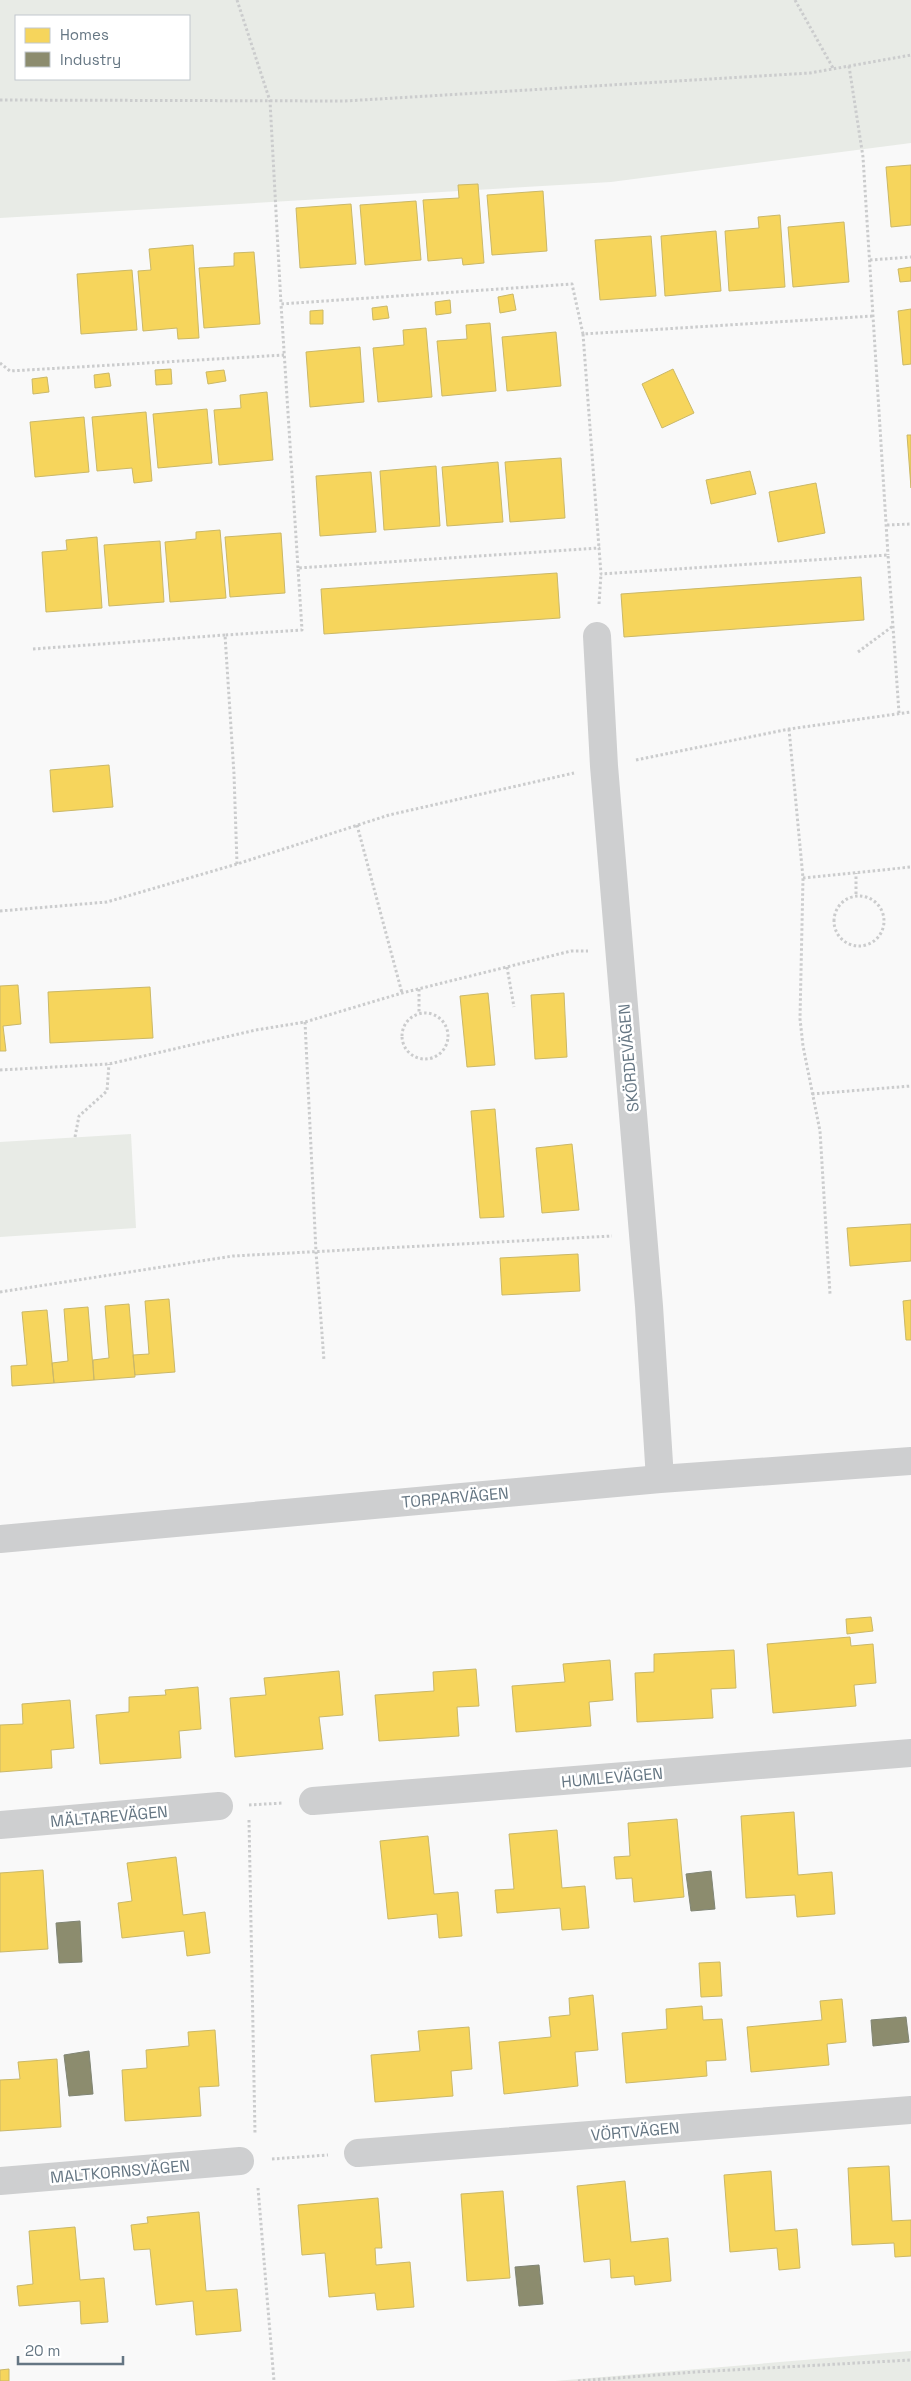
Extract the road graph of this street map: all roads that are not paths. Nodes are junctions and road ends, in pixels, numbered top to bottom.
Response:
1 (597, 636) dead end
2 (911, 1461) edge
3 (660, 1479) junction
4 (0, 1539) edge
5 (911, 1754) edge
6 (313, 1801) road end
7 (218, 1806) dead end
8 (0, 1826) edge
9 (911, 2110) edge
10 (358, 2153) road end
11 (248, 2160) road end
12 (0, 2181) edge

1 - 3 street, SKÖRDEVÄGEN
2 - 3 street, TORPARVÄGEN
3 - 4 street, TORPARVÄGEN
5 - 6 street, HUMLEVÄGEN
7 - 8 street, MÄLTAREVÄGEN
9 - 10 street, VÖRTVÄGEN
11 - 12 street, MALTKORNSVÄGEN

